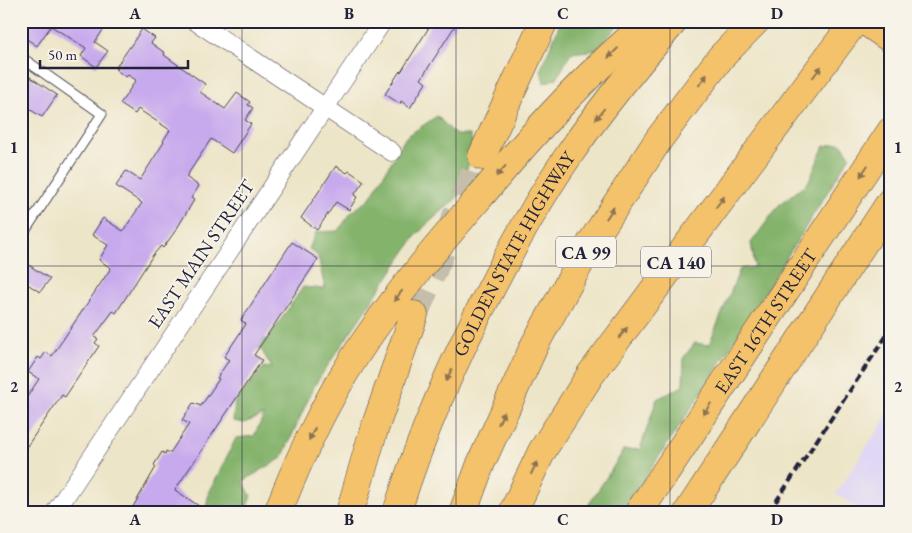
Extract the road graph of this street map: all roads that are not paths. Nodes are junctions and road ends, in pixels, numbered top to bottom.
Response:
1 (196, 21) edge
2 (383, 21) edge
3 (544, 21) edge
4 (650, 21) edge
5 (674, 21) edge
6 (756, 21) edge
7 (855, 21) edge
8 (865, 21) edge
9 (891, 38) edge
10 (21, 58) edge
11 (324, 106) junction
12 (891, 131) edge
13 (392, 152) dead end
14 (482, 156) tunnel mouth
15 (891, 201) edge
16 (21, 236) edge
17 (414, 315) tunnel mouth
18 (55, 512) edge
19 (278, 512) edge
20 (350, 512) edge
21 (397, 512) edge
22 (463, 512) edge
23 (513, 512) edge
24 (639, 512) edge
25 (688, 512) edge

1 - 11 street
2 - 11 street, EAST MAIN STREET
3 - 14 main road
4 -> 19 main road
5 -> 21 main road, GOLDEN STATE HIGHWAY
22 -> 6 main road, CA 99
23 -> 7 main road, CA 140
8 - 9 main road
10 - 16 lane
11 - 13 street
11 - 18 street, EAST MAIN STREET
12 -> 24 main road, EAST 16TH STREET
15 - 25 main road, EAST 16TH STREET
17 - 20 main road

